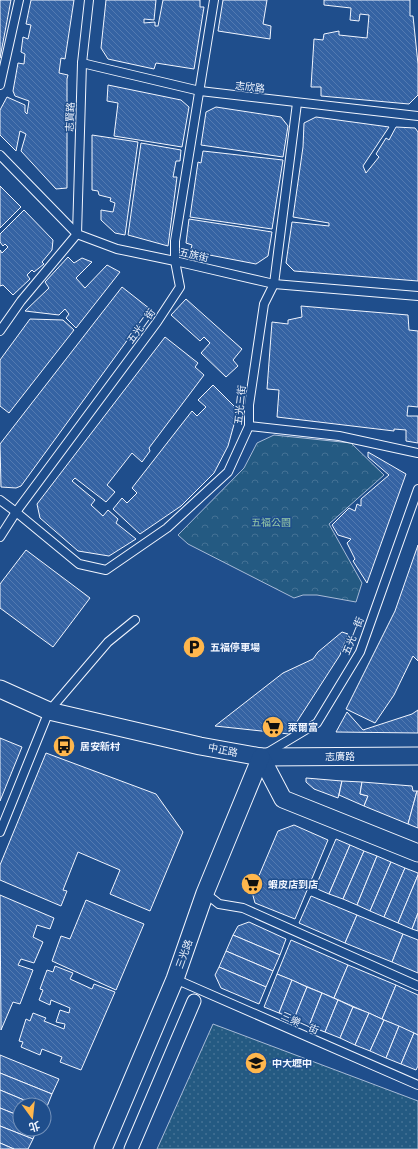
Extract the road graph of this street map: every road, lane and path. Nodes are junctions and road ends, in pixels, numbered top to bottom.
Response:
1 (19, 0) edge
2 (89, 0) edge
3 (214, 0) edge
4 (82, 63) junction
5 (0, 85) edge
6 (200, 92) junction
7 (297, 103) junction
8 (418, 116) edge
9 (0, 156) edge
10 (77, 234) junction
11 (175, 261) junction
12 (274, 284) junction
13 (418, 296) edge
14 (0, 331) edge
15 (249, 426) junction
16 (418, 454) edge
17 (418, 489) edge
18 (0, 500) edge
19 (16, 512) junction
20 (0, 537) edge
21 (135, 620) dead end
22 (0, 689) edge
23 (49, 711) junction
24 (418, 756) edge
25 (261, 757) junction
26 (0, 832) edge
27 (418, 853) edge
28 (205, 892) junction
29 (174, 979) junction
30 (418, 986) edge
31 (194, 1001) dead end
32 (418, 1085) edge
33 (103, 1149) edge
34 (131, 1149) edge

1 - 5 lane
2 - 4 lane, 志賢路
3 - 6 lane, 五光二街
4 - 6 lane, 志欣路
4 - 10 lane, 志賢路
6 - 7 lane, 志欣路
6 - 11 lane, 五光二街
7 - 8 lane, 志欣路
7 - 12 lane, 五光三街
9 - 10 lane, 五族街
10 - 11 lane, 五族街
10 - 14 lane
11 - 12 lane, 五族街
11 - 19 lane, 五光二街
12 - 13 lane, 五族街
12 - 15 lane, 五光三街
15 - 16 lane
15 - 19 lane, 五光三街
17 - 25 lane, 五光一街
18 - 19 lane, 五光三街
19 - 20 lane, 五光二街
21 - 23 lane
22 - 23 street, 中正路
23 - 25 street, 中正路
23 - 26 lane
24 - 25 street, 志廣路
25 - 27 street
25 - 28 street, 三光路
28 - 29 street, 三光路
28 - 30 lane
29 - 32 lane, 三樂一街
29 - 33 street, 三光路
31 - 34 street

